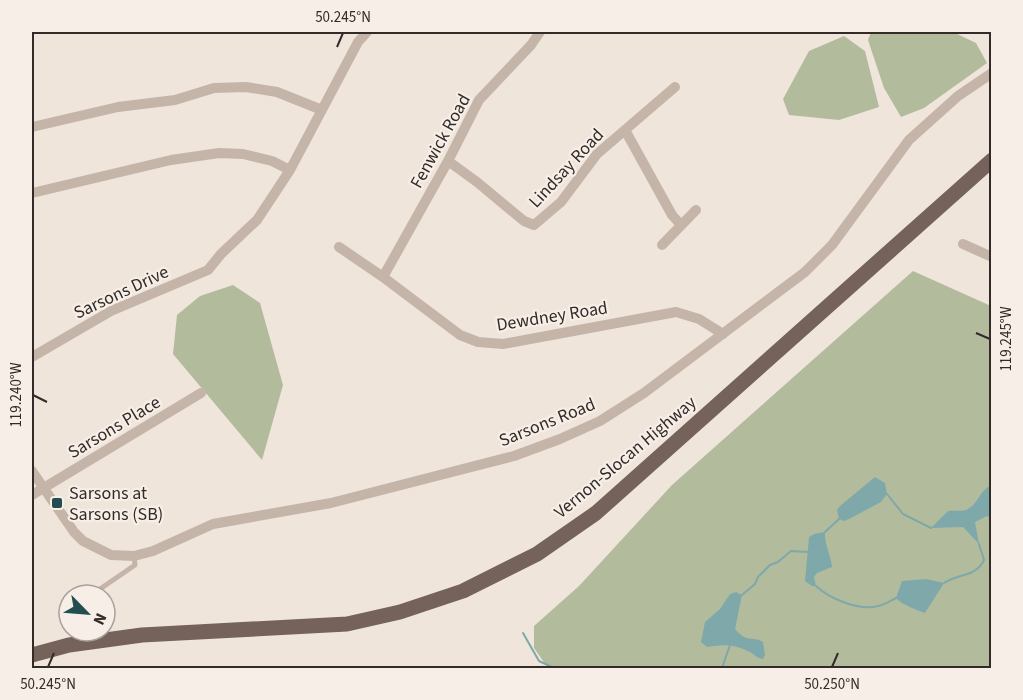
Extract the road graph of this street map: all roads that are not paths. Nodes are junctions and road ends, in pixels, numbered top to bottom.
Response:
1 (367, 32) edge
2 (540, 32) edge
3 (992, 73) edge
4 (675, 87) dead end
5 (322, 110) junction
6 (32, 128) edge
7 (625, 130) junction
8 (992, 160) edge
9 (448, 161) junction
10 (290, 170) junction
11 (32, 193) edge
12 (696, 210) dead end
13 (681, 225) junction
14 (963, 244) dead end
15 (662, 245) dead end
16 (339, 247) dead end
17 (992, 257) edge
18 (383, 276) junction
19 (723, 334) junction
20 (32, 357) edge
21 (201, 393) dead end
22 (32, 471) edge
23 (43, 488) junction
24 (32, 495) edge
25 (134, 556) junction
26 (109, 583) edge
27 (32, 655) edge

1 - 5 street, Sarsons Drive
2 - 9 street, Fenwick Road
3 - 19 street, Sarsons Road
4 - 7 street, Lindsay Road
5 - 6 street
5 - 10 street, Sarsons Drive
7 - 9 street, Lindsay Road
7 - 13 street
8 - 27 main road, Vernon-Slocan Highway
9 - 18 street, Fenwick Road
10 - 11 street
10 - 20 street, Sarsons Drive
12 - 13 street
13 - 15 street
14 - 17 street
16 - 18 street, Dewdney Road
18 - 19 street, Dewdney Road
19 - 25 street, Sarsons Road
21 - 23 street, Sarsons Place
22 - 23 street, Sarsons Road
23 - 24 street, Sarsons Place
23 - 25 street, Sarsons Road
25 - 26 lane

